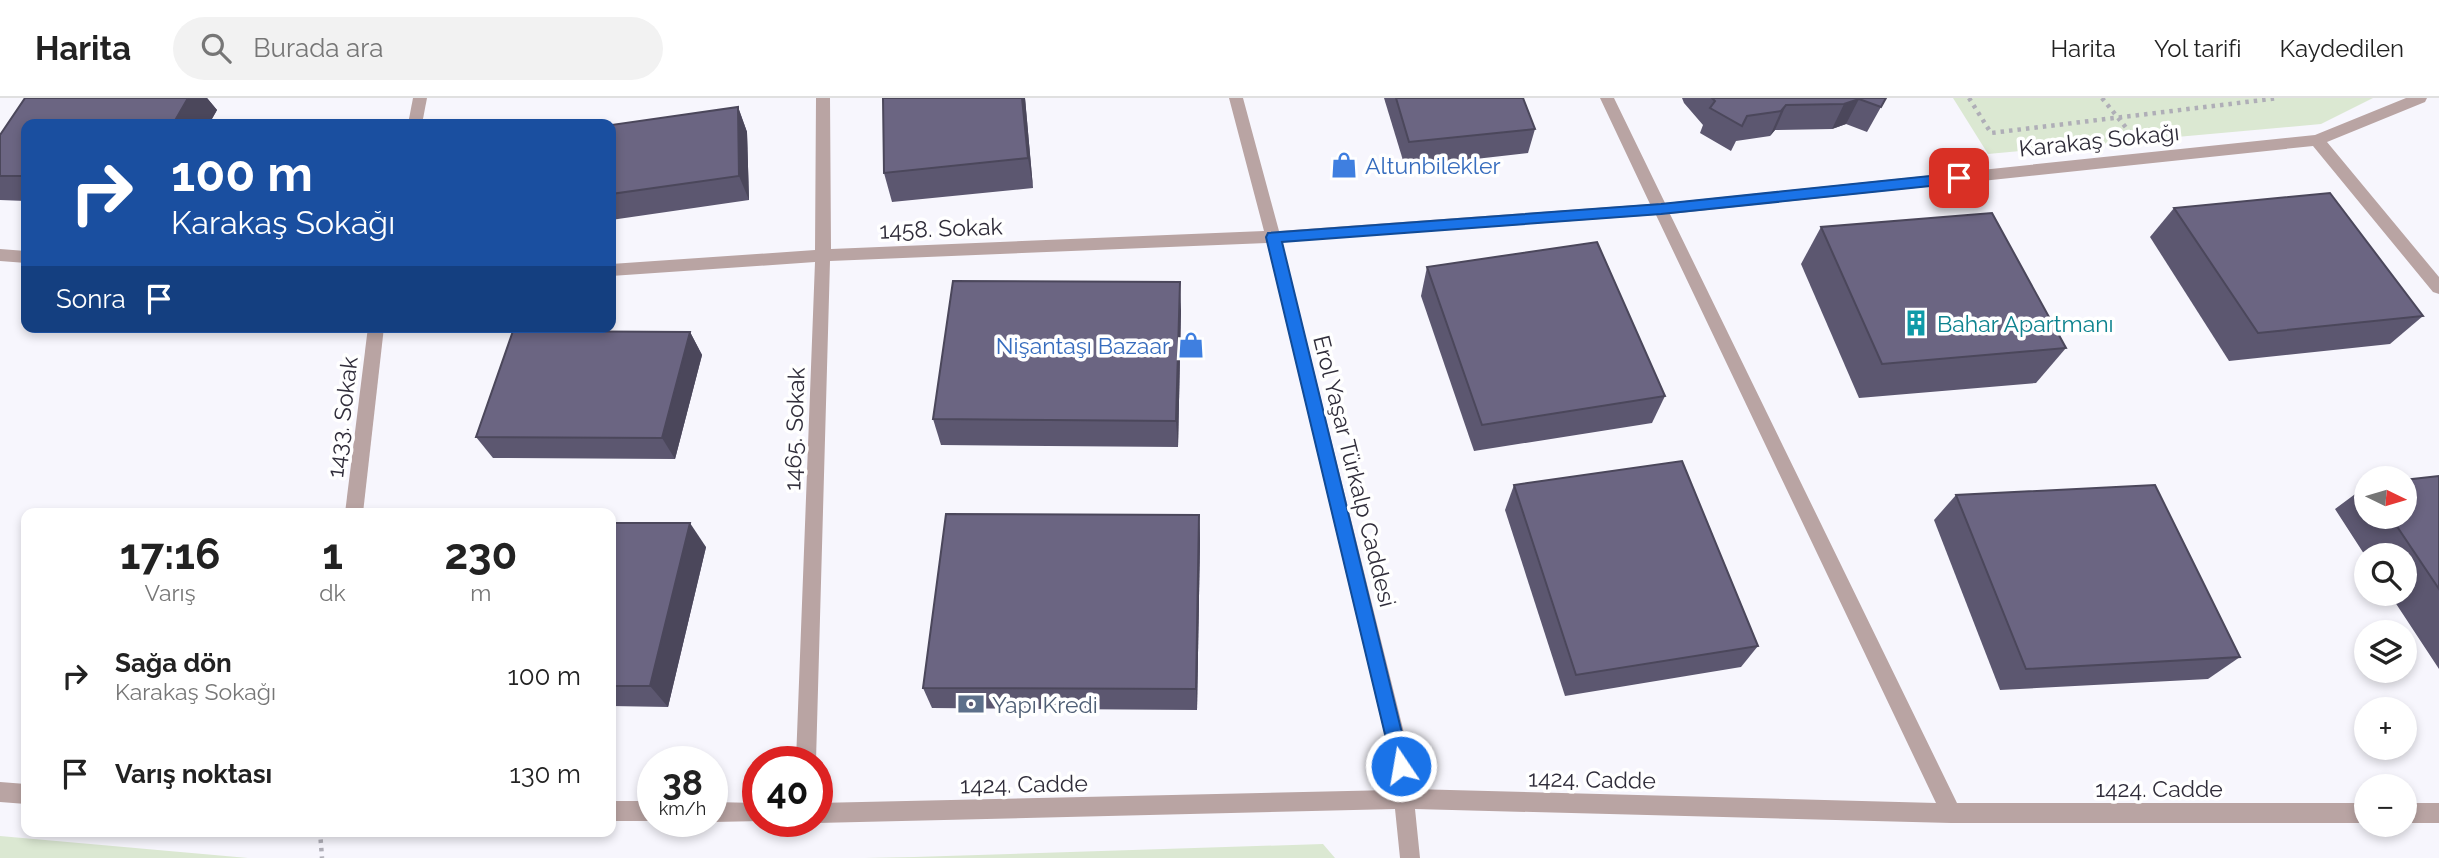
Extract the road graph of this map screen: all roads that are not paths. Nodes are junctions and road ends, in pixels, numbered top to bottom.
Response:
1 (420, 98) edge
2 (823, 98) edge
3 (1236, 98) edge
4 (1607, 98) edge
5 (2420, 98) edge
6 (416, 119) edge
7 (2317, 140) junction
8 (1661, 209) junction
9 (1273, 237) junction
10 (0, 255) edge
11 (822, 255) junction
12 (21, 257) edge
13 (616, 271) edge
14 (2439, 288) edge
15 (375, 333) edge
16 (355, 508) edge
17 (806, 746) edge
18 (0, 792) edge
19 (21, 794) edge
20 (1404, 799) junction
21 (616, 811) edge
22 (637, 811) edge
23 (833, 813) edge
24 (1951, 813) junction
25 (2354, 813) edge
26 (2417, 813) edge
27 (2439, 813) edge
28 (1410, 858) edge

1 - 6 street
2 - 11 street, 1465. Sokak
3 - 9 street, Erol Yaşar Türkalp Caddesi
4 - 8 street
5 - 7 street, Karakaş Sokağı
7 - 8 street, Karakaş Sokağı
7 - 14 street
8 - 9 street, Karakaş Sokağı
8 - 24 street
9 - 11 street, 1458. Sokak
9 - 20 street, Erol Yaşar Türkalp Caddesi
10 - 12 street
11 - 13 street, 1458. Sokak
11 - 17 street, 1465. Sokak
15 - 16 street, 1433. Sokak
18 - 19 street
20 - 23 street, 1424. Cadde
20 - 24 street, 1424. Cadde
20 - 28 street, Erol Yaşar Türkalp Caddesi
21 - 22 street
24 - 25 street, 1424. Cadde
26 - 27 street

